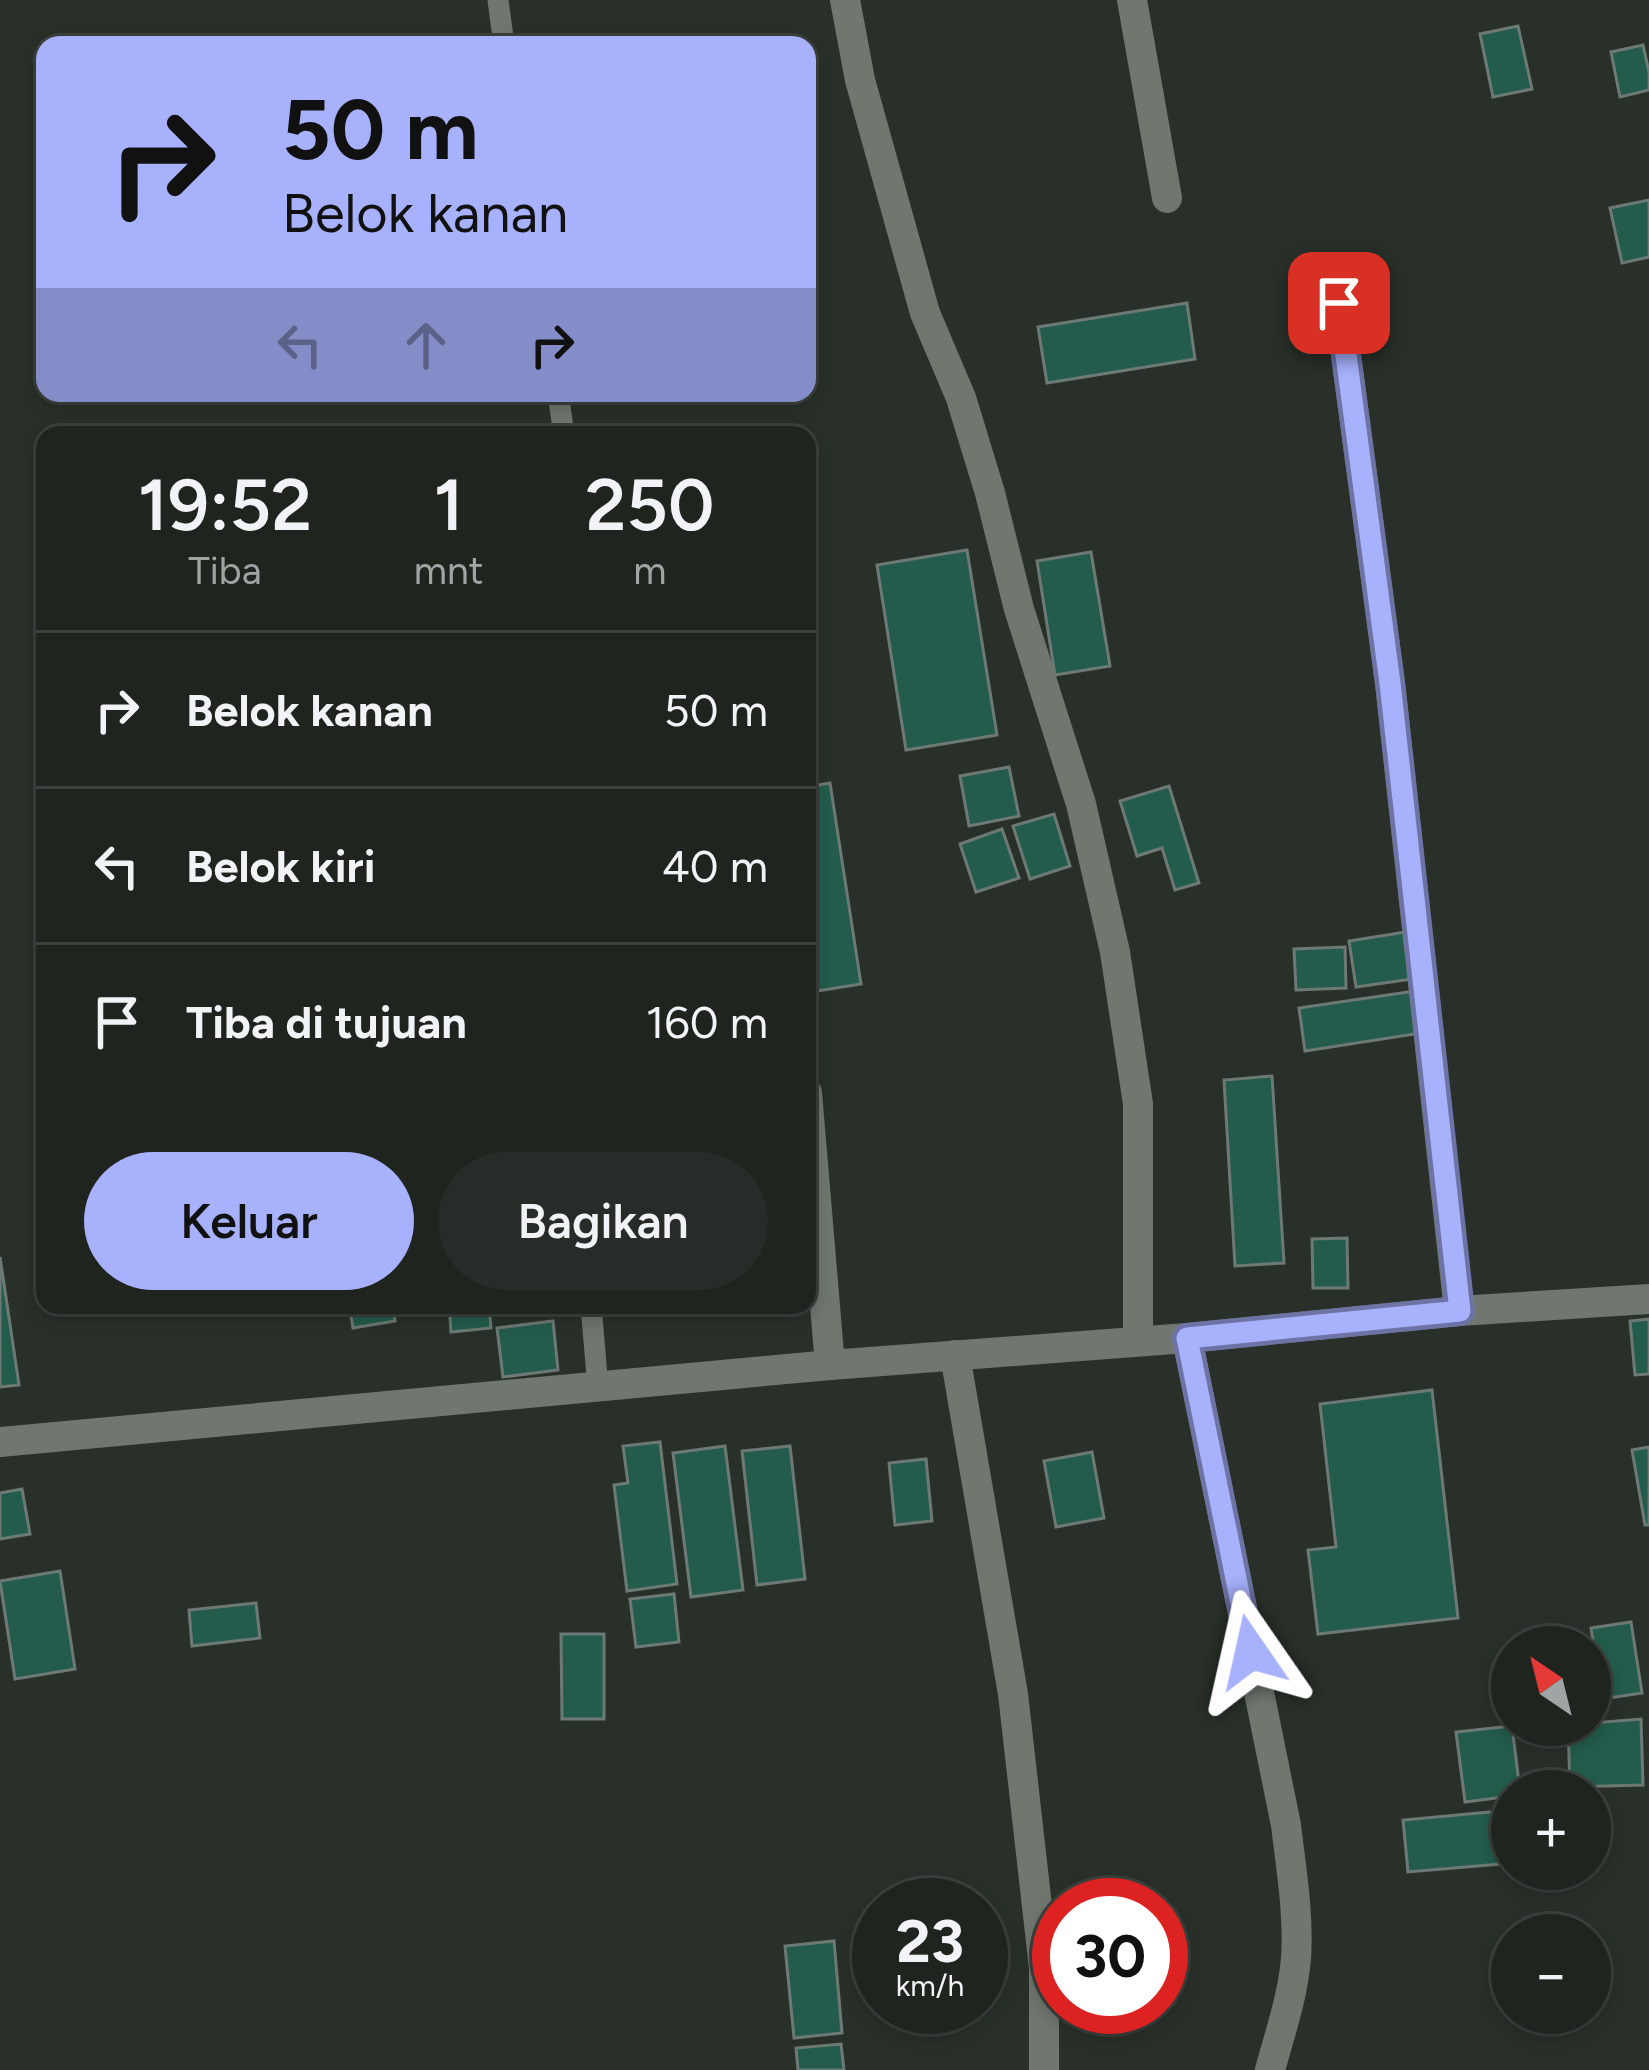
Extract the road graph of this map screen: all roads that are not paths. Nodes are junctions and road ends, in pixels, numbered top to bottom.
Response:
1 (498, 0) edge
2 (845, 0) edge
3 (1132, 0) edge
4 (503, 36) edge
5 (1167, 198) dead end
6 (1339, 303) dead end
7 (816, 1199) edge
8 (1649, 1299) edge
9 (1460, 1311) junction
10 (592, 1314) edge
11 (1187, 1338) junction
12 (1138, 1342) junction
13 (956, 1355) junction
14 (830, 1365) junction
15 (598, 1388) junction
16 (0, 1442) edge
17 (1044, 2070) edge
18 (1270, 2070) edge

1 - 4 lane
2 - 12 street
3 - 5 street
6 - 9 street
7 - 14 street
8 - 9 street
9 - 11 street
10 - 15 lane
11 - 12 street
11 - 18 street
12 - 13 street
13 - 14 street
13 - 17 street
14 - 15 street
15 - 16 street

